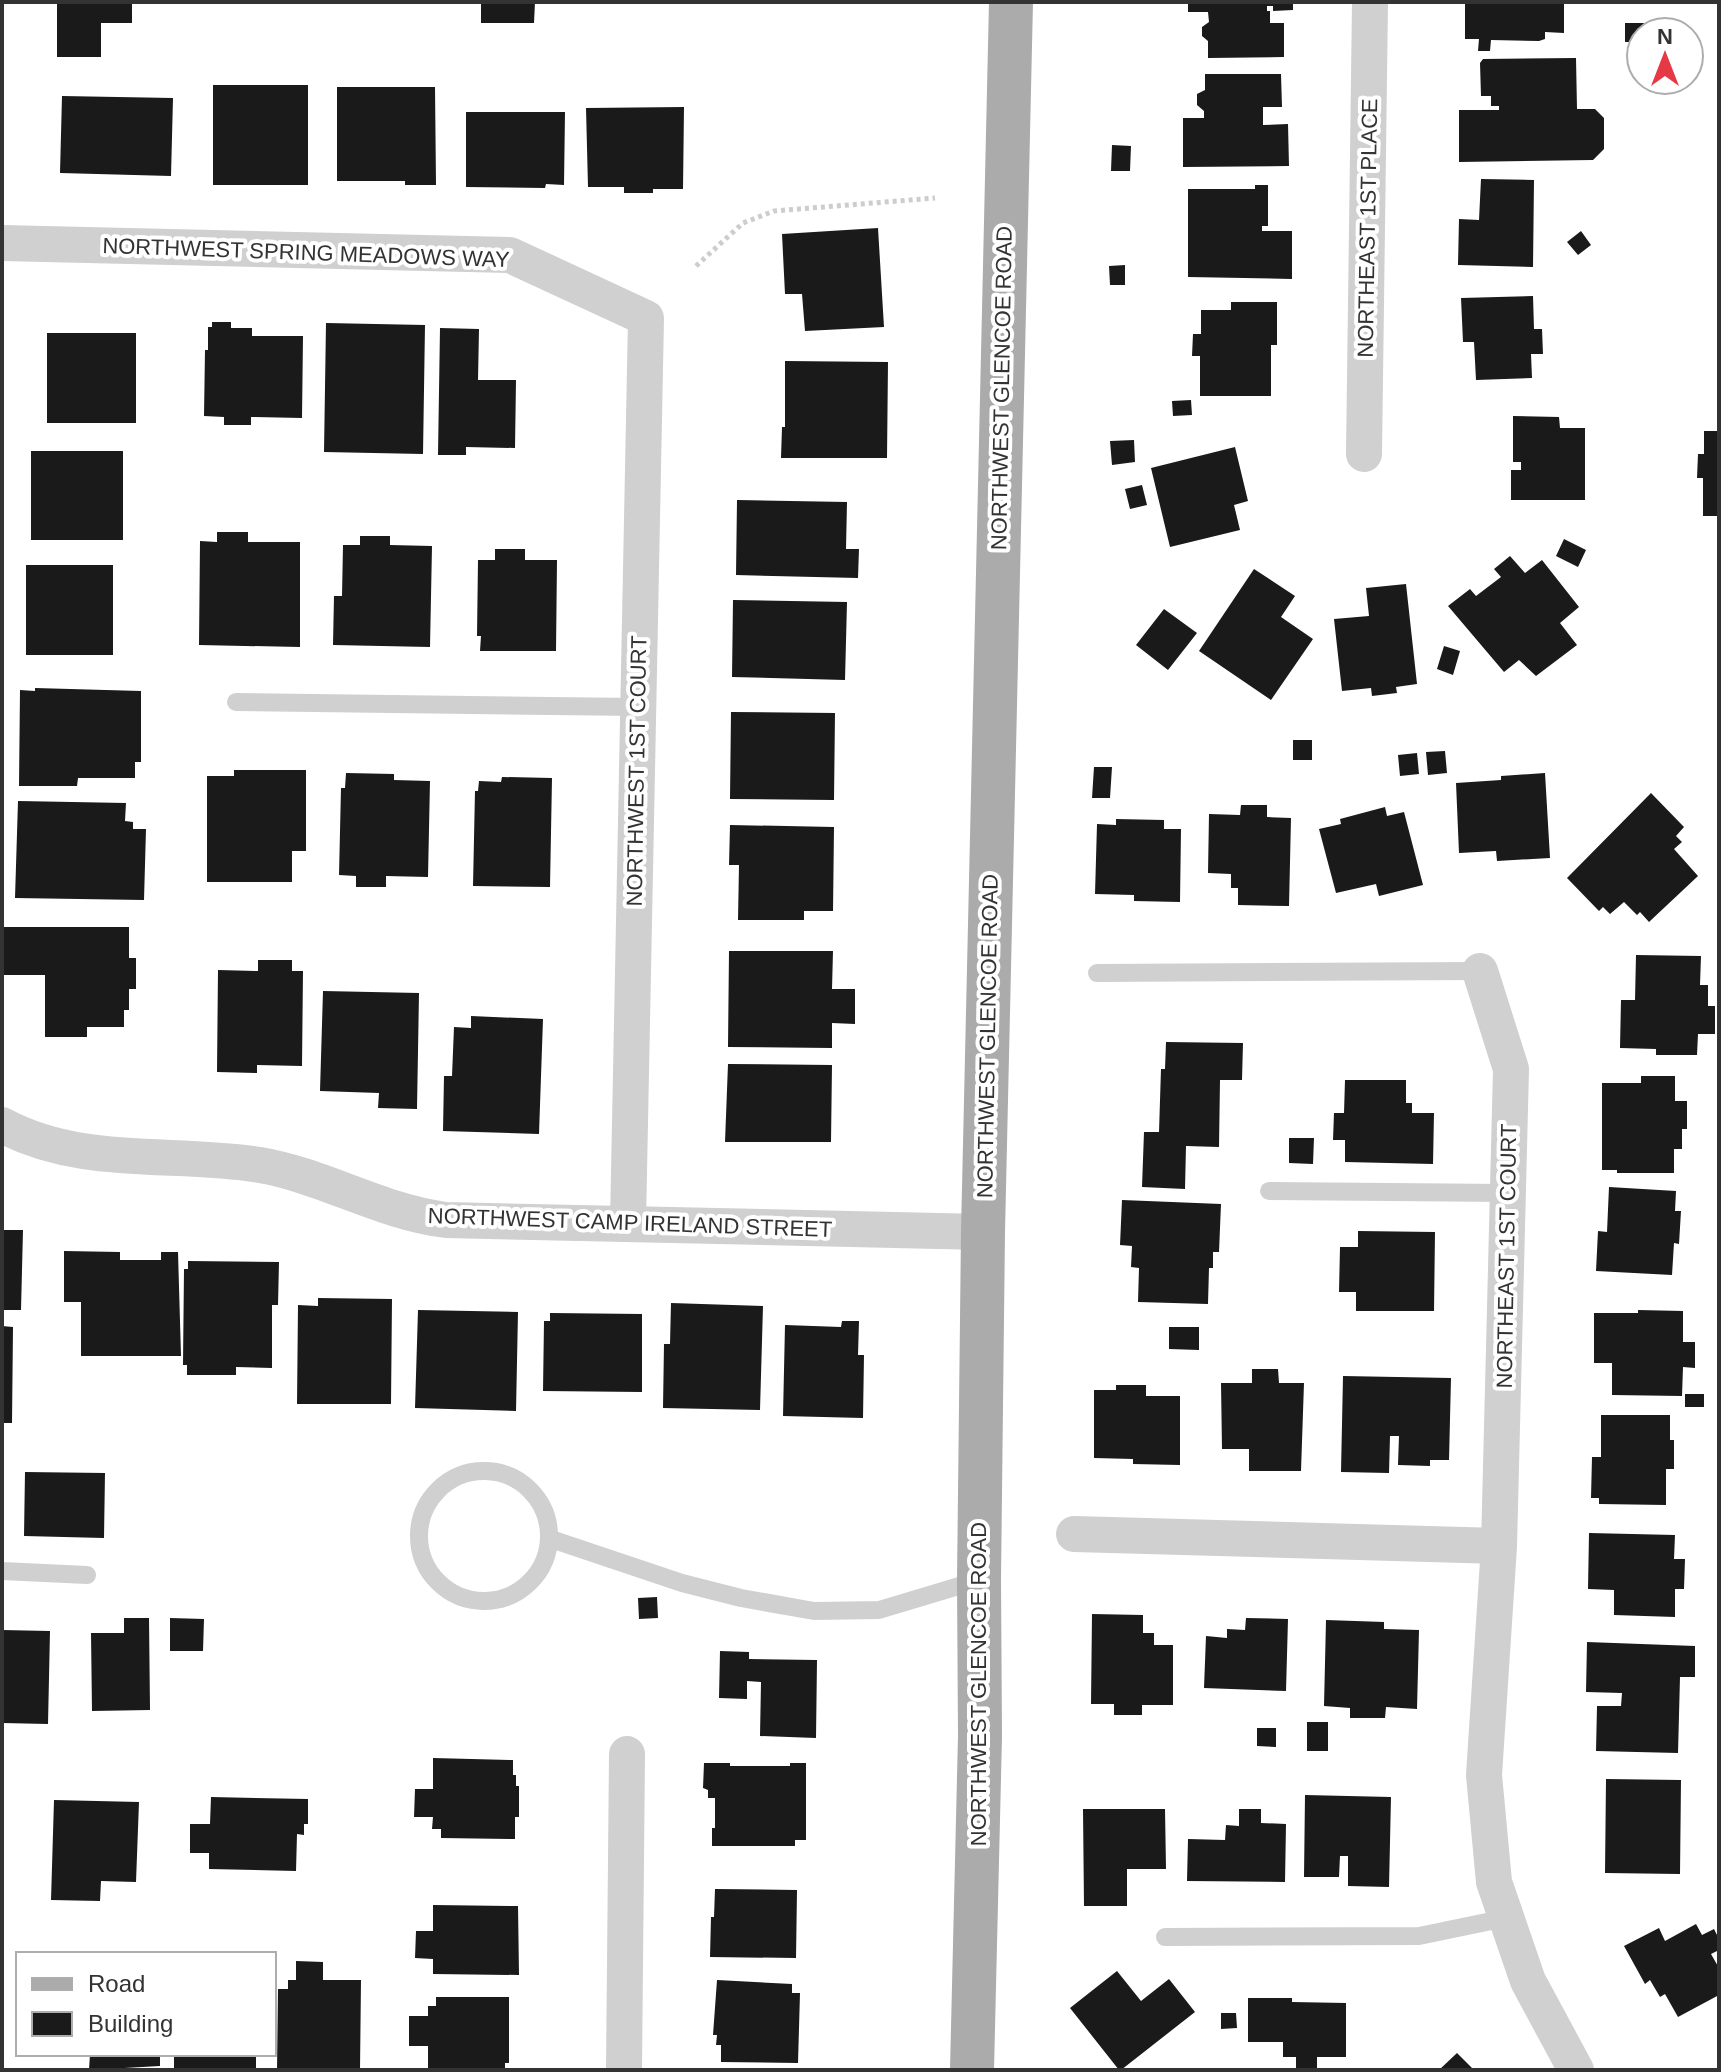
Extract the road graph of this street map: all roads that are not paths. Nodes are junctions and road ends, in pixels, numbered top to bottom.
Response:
1 (1011, 2) edge
2 (1370, 2) edge
3 (2, 243) edge
4 (646, 318) joint
5 (1364, 454) dead end
6 (236, 702) dead end
7 (638, 707) junction
8 (1480, 971) joint
9 (1097, 973) dead end
10 (2, 1125) edge
11 (1269, 1191) dead end
12 (1508, 1193) junction
13 (628, 1223) junction
14 (983, 1232) junction
15 (1074, 1534) dead end
16 (551, 1539) junction
17 (1499, 1546) junction
18 (2, 1571) edge
19 (87, 1575) dead end
20 (979, 1580) junction
21 (627, 1754) dead end
22 (1506, 1918) junction
23 (1165, 1937) dead end
24 (624, 2070) edge
25 (972, 2070) edge
26 (1576, 2070) edge

1 - 14 main road, NORTHWEST GLENCOE ROAD
2 - 5 street, NORTHEAST 1ST PLACE
3 - 4 street, NORTHWEST SPRING MEADOWS WAY
4 - 7 street, NORTHWEST 1ST COURT
6 - 7 lane
7 - 13 street, NORTHWEST 1ST COURT
8 - 9 lane
8 - 12 street, NORTHEAST 1ST COURT
10 - 13 street, NORTHWEST CAMP IRELAND STREET
11 - 12 lane
12 - 17 street, NORTHEAST 1ST COURT
13 - 14 street, NORTHWEST CAMP IRELAND STREET
14 - 20 main road, NORTHWEST GLENCOE ROAD
15 - 17 street
16 - 16 lane
16 - 20 lane
17 - 22 street, NORTHEAST 1ST COURT
18 - 19 lane
20 - 25 main road, NORTHWEST GLENCOE ROAD
21 - 24 street
22 - 23 lane
22 - 26 street, NORTHEAST 1ST COURT

